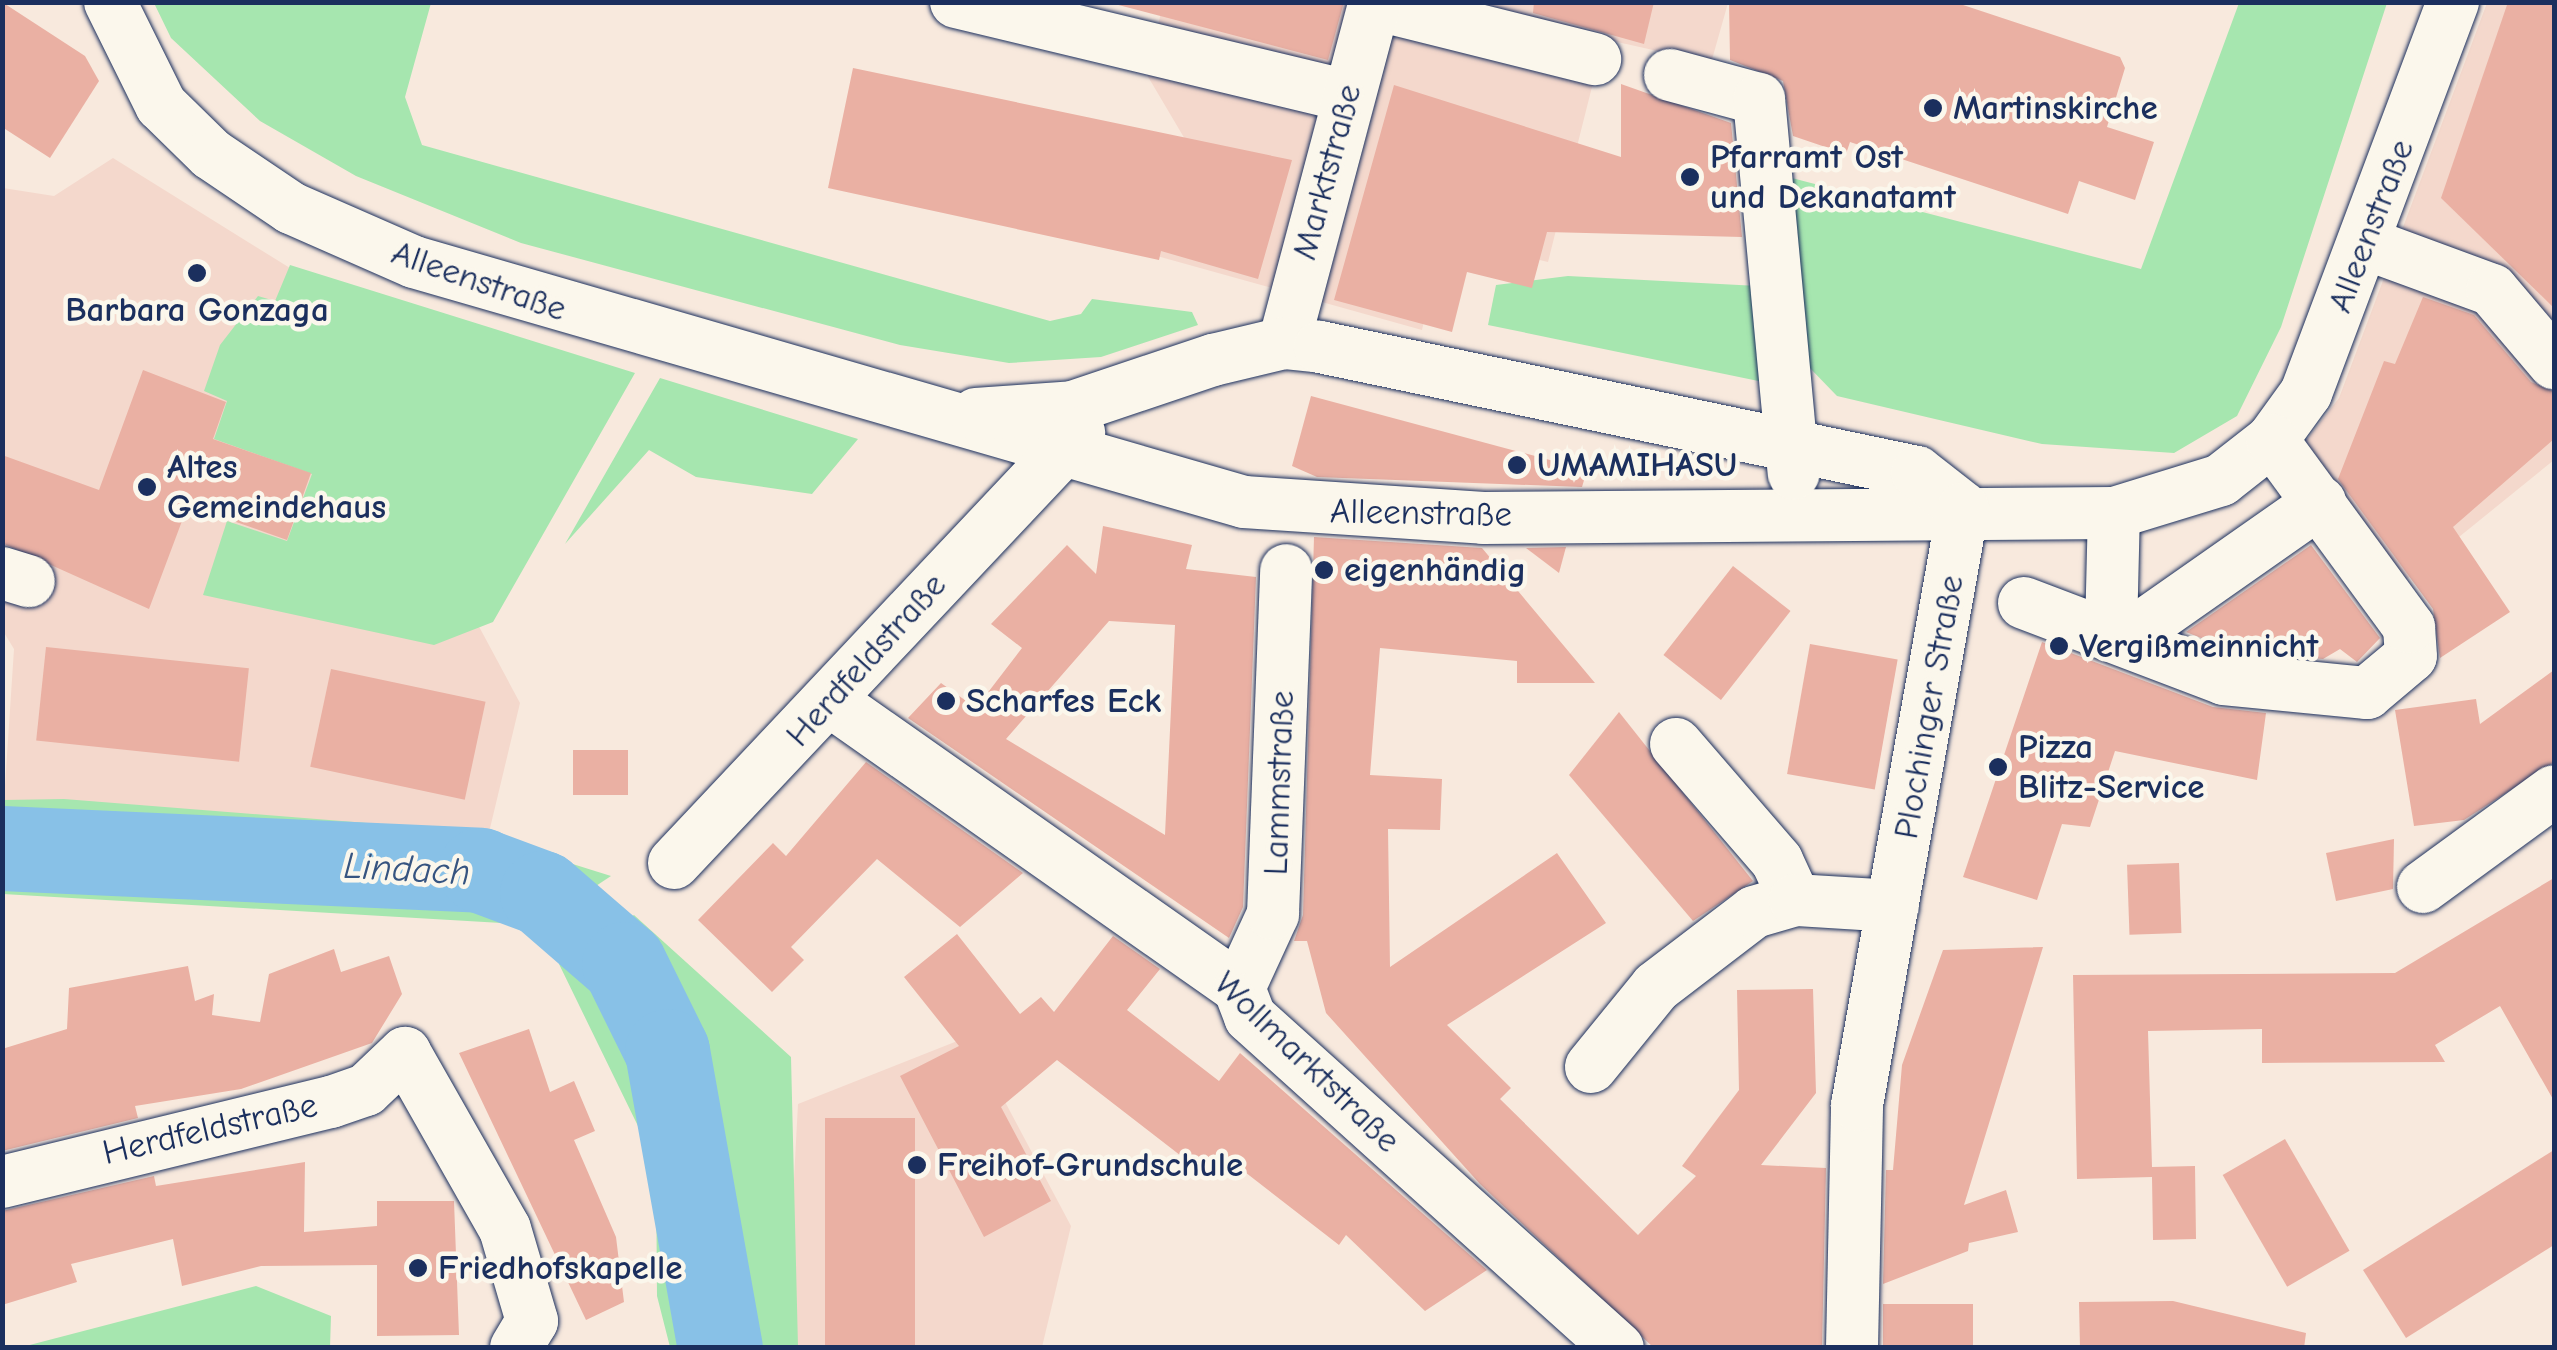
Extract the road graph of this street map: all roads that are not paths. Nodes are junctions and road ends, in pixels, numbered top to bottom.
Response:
1 (110, 2) edge
2 (956, 2) edge
3 (2453, 2) edge
4 (1375, 3) edge
5 (1052, 13) edge
6 (1595, 59) dead end
7 (1670, 76) dead end
8 (1348, 96) junction
9 (2367, 244) junction
10 (1284, 343) junction
11 (2554, 363) edge
12 (1128, 396) junction
13 (942, 416) junction
14 (2272, 440) junction
15 (1796, 443) junction
16 (1057, 454) junction
17 (2320, 502) junction
18 (1963, 508) junction
19 (1791, 510) junction
20 (2114, 513) junction
21 (1286, 570) dead end
22 (2024, 603) dead end
23 (2119, 635) junction
24 (828, 700) junction
25 (1676, 744) dead end
26 (2554, 791) edge
27 (674, 864) dead end
28 (2423, 887) dead end
29 (1795, 900) junction
30 (1893, 906) junction
31 (1239, 988) junction
32 (1591, 1067) dead end
33 (2, 1182) edge
34 (516, 1348) edge
35 (1618, 1348) edge
36 (1852, 1348) edge

1 - 13 street, Alleenstraße
2 - 5 street
3 - 9 street, Alleenstraße
4 - 6 street
4 - 8 street, Marktstraße
5 - 8 street
7 - 15 street
8 - 10 street, Marktstraße
9 - 11 street
9 - 14 street, Alleenstraße
10 - 12 street, Alleenstraße
10 - 15 street, Alleenstraße
12 - 13 street, Alleenstraße
12 - 16 street, Alleenstraße
13 - 16 street, Alleenstraße
14 - 17 street
14 - 20 street, Alleenstraße
15 - 18 street, Alleenstraße
15 - 19 street
16 - 19 street, Alleenstraße
16 - 24 street, Herdfeldstraße
17 - 23 street
17 - 23 street
18 - 19 street, Alleenstraße
18 - 20 street, Alleenstraße
18 - 30 street, Plochinger Straße
20 - 23 street
21 - 31 street, Lammstraße
22 - 23 street
24 - 27 street, Herdfeldstraße
24 - 31 street, Wollmarktstraße
25 - 29 street
26 - 28 street
29 - 30 street
29 - 32 street
30 - 36 street, Plochinger Straße
31 - 35 street, Wollmarktstraße
33 - 34 street, Herdfeldstraße

